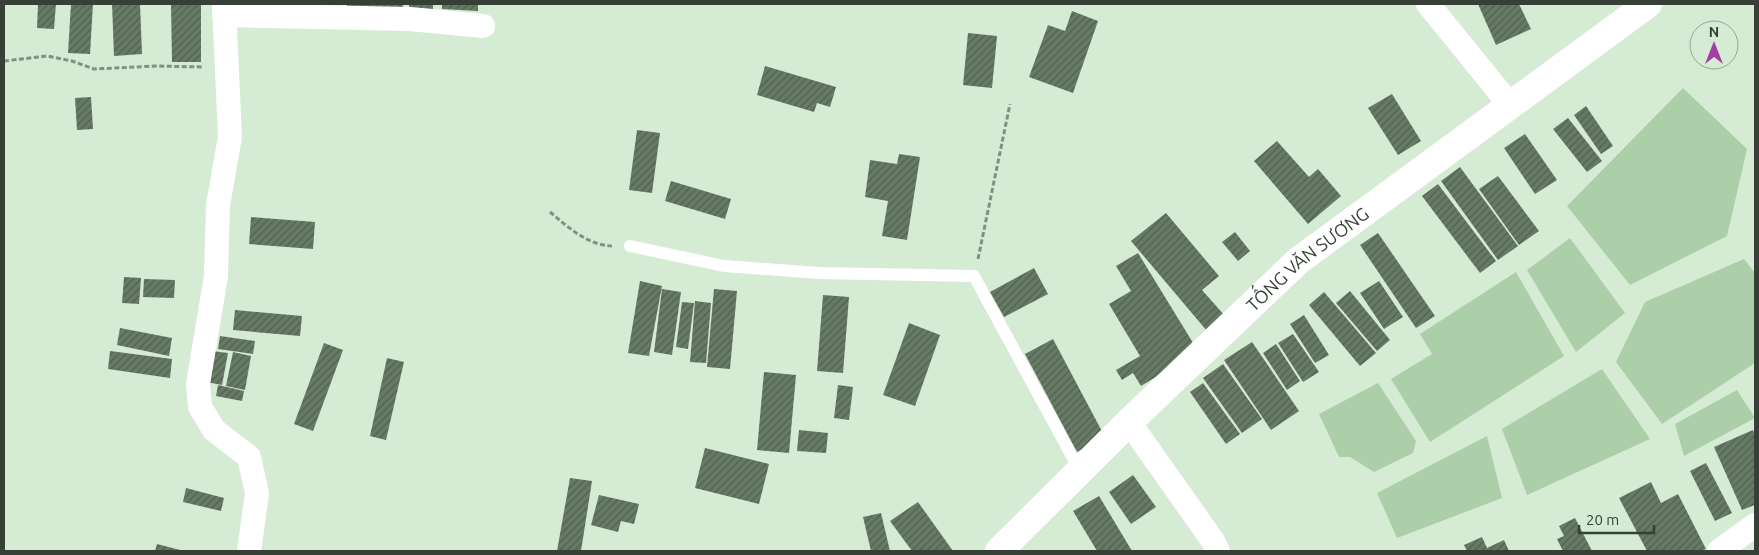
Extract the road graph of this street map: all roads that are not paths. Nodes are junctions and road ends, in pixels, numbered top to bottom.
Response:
1 (1428, 4) edge
2 (1648, 4) edge
3 (224, 10) edge
4 (483, 26) dead end
5 (1510, 105) junction
6 (630, 246) road end
7 (1129, 422) junction
8 (1080, 470) junction
9 (1755, 525) edge
10 (249, 551) edge
11 (999, 551) edge
12 (1218, 551) edge
13 (1719, 551) edge

1 - 5 street
2 - 5 street, TỐNG VĂN SƯƠNG
3 - 4 street
3 - 10 street
5 - 7 street, TỐNG VĂN SƯƠNG
6 - 8 lane
7 - 8 street, TỐNG VĂN SƯƠNG
7 - 12 street
8 - 11 street, TỐNG VĂN SƯƠNG
9 - 13 street

